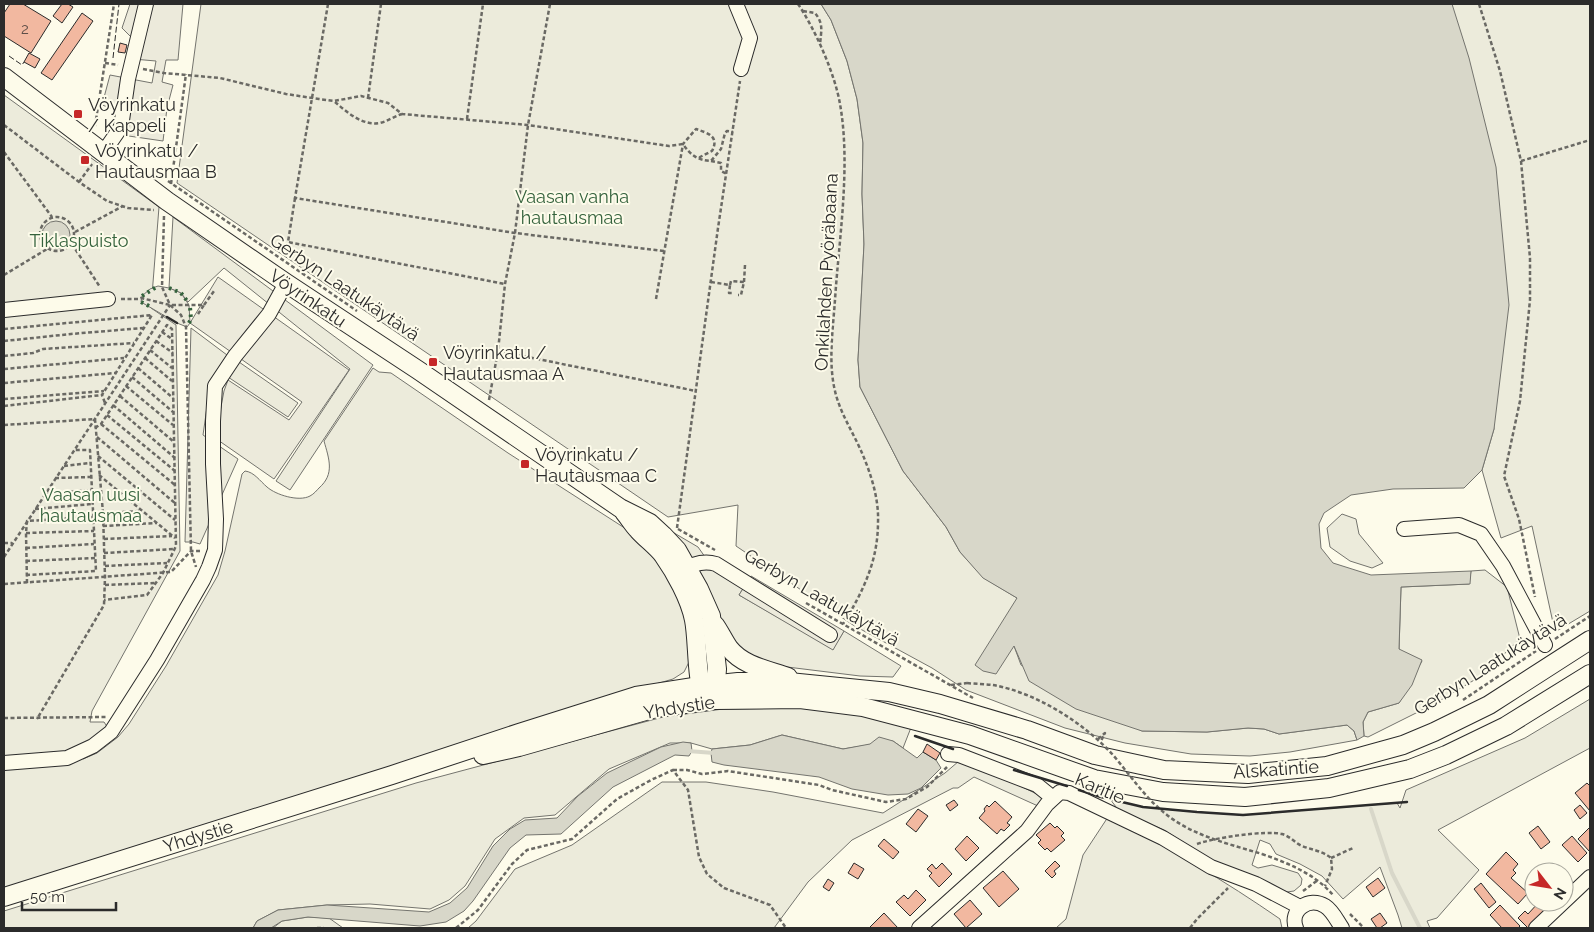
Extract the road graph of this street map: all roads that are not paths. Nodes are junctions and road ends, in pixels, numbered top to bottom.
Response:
1 (146, 4) edge
2 (736, 4) edge
3 (741, 69) road end
4 (4, 77) edge
5 (97, 159) junction
6 (286, 283) junction
7 (108, 299) road end
8 (4, 310) edge
9 (1404, 529) dead end
10 (681, 571) junction
11 (711, 616) junction
12 (830, 635) dead end
13 (1590, 640) edge
14 (1545, 645) road end
15 (1590, 674) edge
16 (807, 683) junction
17 (710, 689) junction
18 (940, 704) joint
19 (970, 735) joint
20 (953, 755) road end
21 (4, 764) edge
22 (1053, 798) junction
23 (1590, 877) edge
24 (4, 897) edge
25 (1300, 907) junction
26 (919, 928) edge
27 (1296, 928) edge
28 (1342, 928) edge
29 (1536, 928) edge

1 - 5 street
2 - 3 street
4 - 5 main road, Vöyrinkatu
5 - 6 main road, Vöyrinkatu
6 - 10 main road, Vöyrinkatu
6 - 21 street
7 - 8 street
9 - 14 street
10 - 11 main road, Vöyrinkatu
10 - 12 street
10 - 17 main road, Vöyrinkatu
11 - 16 main road
11 - 17 main road, Vöyrinkatu
13 - 18 main road, Alskatintie
15 - 19 main road, Alskatintie
16 - 17 main road, Yhdystie
16 - 18 main road, Yhdystie
17 - 19 main road, Yhdystie
17 - 24 main road, Yhdystie
20 - 22 street
22 - 25 street, Karitie
22 - 26 street, Karitie
23 - 29 street
25 - 27 street
25 - 28 street

